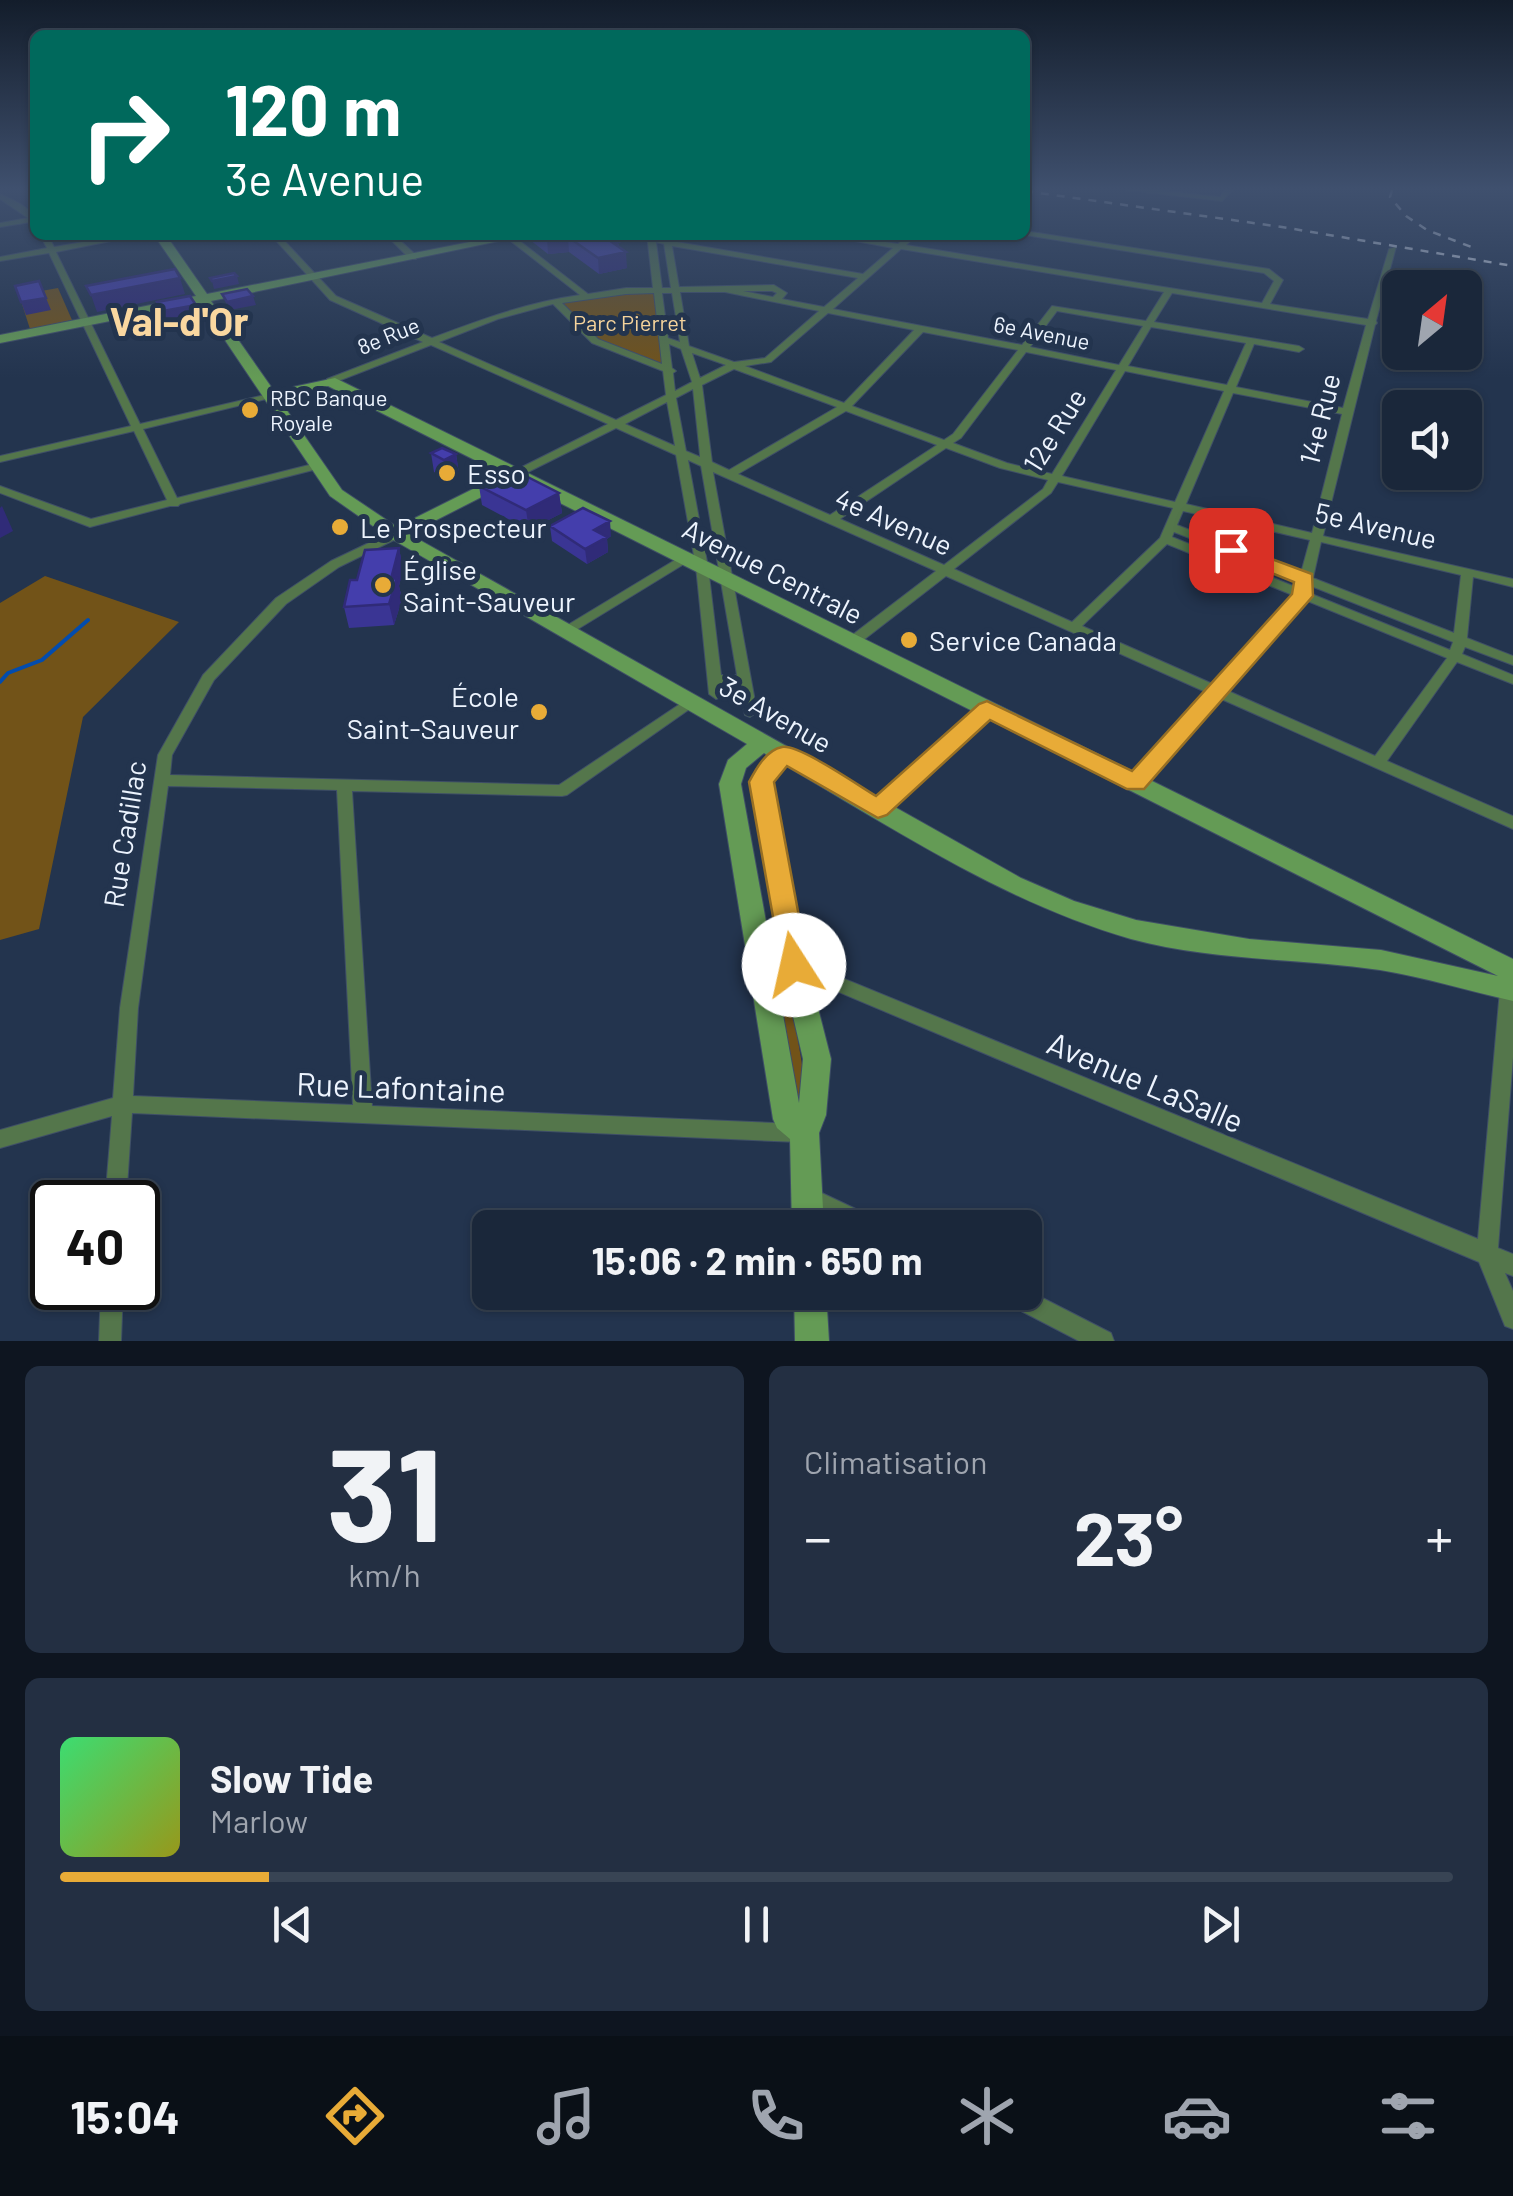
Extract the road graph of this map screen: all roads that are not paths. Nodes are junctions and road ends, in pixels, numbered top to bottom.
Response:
1 (39, 253) edge
2 (53, 253) edge
3 (172, 253) edge
4 (290, 253) edge
5 (408, 253) edge
6 (434, 253) edge
7 (533, 253) edge
8 (653, 253) edge
9 (669, 253) edge
10 (741, 253) edge
11 (895, 253) edge
12 (926, 253) edge
13 (1149, 253) edge
14 (1392, 253) edge
15 (413, 257) junction
16 (0, 260) edge
17 (312, 277) junction
18 (866, 277) junction
19 (676, 289) junction
20 (1170, 289) junction
21 (657, 290) junction
22 (730, 291) joint
23 (584, 296) junction
24 (205, 299) junction
25 (555, 301) junction
26 (1265, 305) junction
27 (826, 310) junction
28 (86, 322) junction
29 (1150, 322) junction
30 (1374, 323) junction
31 (920, 329) junction
32 (0, 339) edge
33 (666, 340) junction
34 (431, 341) junction
35 (1251, 341) junction
36 (685, 347) junction
37 (1022, 349) junction
38 (1299, 349) dead end
39 (734, 365) junction
40 (1122, 368) junction
41 (670, 371) junction
42 (330, 381) junction
43 (697, 384) junction
44 (1228, 388) junction
45 (671, 396) junction
46 (269, 397) junction
47 (845, 407) junction
48 (1347, 412) junction
49 (615, 424) junction
50 (137, 427) junction
51 (944, 443) junction
52 (683, 455) junction
53 (1, 457) edge
54 (994, 462) joint
55 (316, 466) junction
56 (708, 466) junction
57 (516, 474) junction
58 (728, 475) junction
59 (1057, 477) junction
60 (0, 489) edge
61 (174, 504) junction
62 (1179, 505) junction
63 (830, 520) junction
64 (1169, 533) junction
65 (396, 534) junction
66 (1316, 536) junction
67 (694, 563) junction
68 (944, 570) junction
69 (1467, 572) junction
70 (1305, 578) junction
71 (729, 580) junction
72 (1513, 584) edge
73 (1302, 596) junction
74 (1074, 627) junction
75 (568, 628) junction
76 (1460, 640) junction
77 (852, 642) junction
78 (1455, 656) junction
79 (1513, 661) edge
80 (745, 680) junction
81 (1513, 680) edge
82 (708, 692) junction
83 (1218, 694) junction
84 (987, 709) junction
85 (750, 712) dead end
86 (774, 748) junction
87 (1377, 764) junction
88 (160, 780) junction
89 (1136, 783) junction
90 (344, 785) junction
91 (878, 809) junction
92 (1513, 823) edge
93 (757, 950) junction
94 (794, 965) junction
95 (1512, 982) edge
96 (122, 1104) junction
97 (363, 1114) junction
98 (804, 1134) junction
99 (0, 1139) edge
100 (117, 1180) edge
101 (806, 1196) junction
102 (807, 1210) edge
103 (835, 1210) edge
104 (1488, 1255) junction
105 (1513, 1266) edge
106 (111, 1310) edge
107 (811, 1310) edge
108 (1042, 1310) edge
109 (1513, 1318) edge
110 (110, 1341) edge
111 (812, 1341) edge
112 (1102, 1341) edge

1 - 16 street
2 - 28 street
3 - 24 street, 3e Avenue
4 - 17 street, 4e Avenue
5 - 15 street
6 - 15 street
7 - 23 street
8 - 21 street
9 - 19 street
10 - 18 street
11 - 18 street
12 - 20 street
13 - 26 street
14 - 30 street, 14e Rue
15 - 17 street
17 - 24 street
17 - 34 street, 4e Avenue
18 - 27 street
19 - 21 street, 8e Rue
19 - 22 street, 8e Rue
19 - 36 street
20 - 26 street
20 - 29 street, 12e Rue
21 - 23 street, 8e Rue
21 - 33 street
22 - 27 street, 6e Avenue
23 - 25 street, 8e Rue
24 - 28 street
24 - 46 street, 3e Avenue
25 - 34 street, 8e Rue
25 - 41 street
26 - 30 street
27 - 31 street, 6e Avenue
27 - 39 street
28 - 32 street
28 - 50 street
29 - 35 street
29 - 37 street
29 - 40 street, 12e Rue
30 - 48 street, 14e Rue
31 - 37 street, 6e Avenue
31 - 47 street
33 - 36 street
33 - 41 street
34 - 42 street, 8e Rue
34 - 49 street, 4e Avenue
35 - 38 street
35 - 44 street
36 - 39 street
36 - 43 street
37 - 40 street, 6e Avenue
37 - 51 street
39 - 43 street
39 - 47 street
40 - 44 street, 6e Avenue
40 - 59 street, 12e Rue
41 - 45 street
42 - 46 street, 8e Rue
42 - 57 street, Avenue Centrale
43 - 45 street
43 - 56 street
44 - 48 street, 6e Avenue
44 - 62 street
45 - 49 street
45 - 52 street
46 - 50 street, 8e Rue
46 - 55 street, 3e Avenue
47 - 51 street
47 - 58 street
48 - 66 street, 14e Rue
49 - 52 street, 4e Avenue
49 - 57 street
50 - 53 street, 8e Rue
50 - 61 street
51 - 54 street
51 - 63 street
52 - 56 street, 4e Avenue
52 - 67 street
54 - 59 street, 5e Avenue
55 - 61 street
55 - 65 street, 3e Avenue
56 - 58 street, 4e Avenue
56 - 71 street
57 - 65 street, Rue Cadillac
57 - 67 street, Avenue Centrale
58 - 63 street, 4e Avenue
59 - 62 street, 5e Avenue
59 - 68 street, 12e Rue
60 - 61 street
62 - 64 street
62 - 66 street, 5e Avenue
63 - 68 street, 4e Avenue
64 - 70 street
64 - 73 street
64 - 74 street
65 - 75 street, 3e Avenue
65 - 88 street, Rue Cadillac
66 - 69 street, 5e Avenue
66 - 70 street, 14e Rue
67 - 71 street, Avenue Centrale
67 - 75 street
67 - 82 street
68 - 74 street, 4e Avenue
68 - 77 street, 12e Rue
69 - 72 street, 5e Avenue
69 - 76 street
70 - 73 street, 14e Rue
70 - 76 street
71 - 77 street, Avenue Centrale
71 - 80 street
73 - 78 street
73 - 83 street
74 - 83 street, 4e Avenue
75 - 82 street, 3e Avenue
76 - 78 street
76 - 79 street
77 - 84 street, Avenue Centrale
78 - 81 street
78 - 87 street
80 - 82 street
80 - 85 street
82 - 86 street, 3e Avenue
82 - 90 street
83 - 87 street, 4e Avenue
83 - 89 street
84 - 89 street, Avenue Centrale
84 - 91 street
86 - 91 street, 3e Avenue
86 - 93 street
86 - 94 street
87 - 92 street, 4e Avenue
88 - 90 street
88 - 96 street, Rue Cadillac
89 - 95 street, Avenue Centrale
90 - 97 street
91 - 95 street, 3e Avenue
93 - 94 street, Avenue LaSalle
93 - 98 street
94 - 98 street
94 - 104 street, Avenue LaSalle
95 - 104 street
96 - 97 street, Rue Lafontaine
96 - 99 street, Rue Lafontaine
96 - 100 street, Rue Cadillac
97 - 98 street, Rue Lafontaine
98 - 101 street
101 - 102 street
101 - 103 street
104 - 105 street, Avenue LaSalle
104 - 109 street
106 - 110 street
107 - 111 street
108 - 112 street

